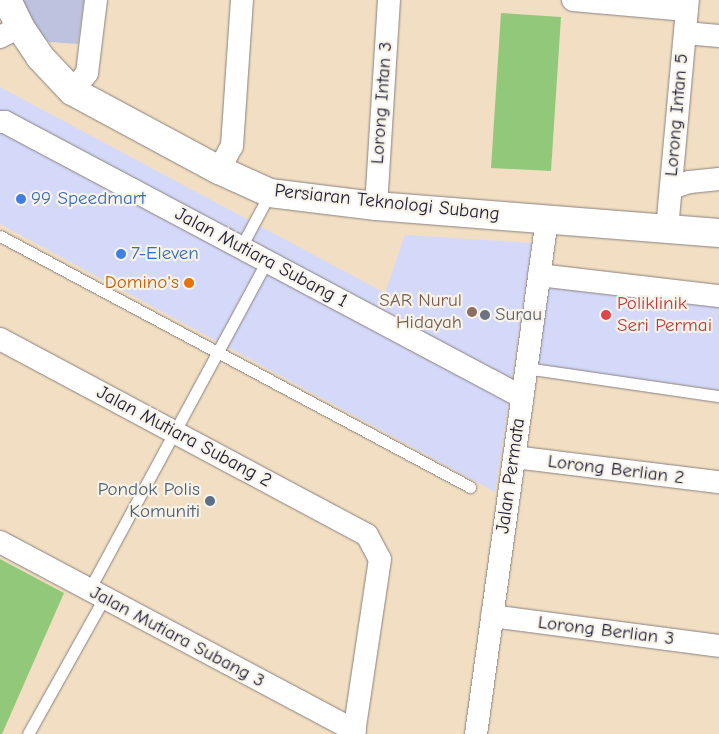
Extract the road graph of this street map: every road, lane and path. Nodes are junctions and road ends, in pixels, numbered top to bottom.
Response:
1 (7, 0) edge
2 (96, 0) edge
3 (242, 0) edge
4 (389, 0) edge
5 (573, 0) edge
6 (687, 5) edge
7 (10, 32) edge
8 (685, 33) junction
9 (719, 36) edge
10 (72, 91) junction
11 (0, 122) edge
12 (219, 170) junction
13 (719, 178) edge
14 (671, 188) junction
15 (270, 192) junction
16 (376, 206) junction
17 (547, 219) junction
18 (667, 229) junction
19 (719, 233) edge
20 (0, 236) edge
21 (241, 248) junction
22 (267, 261) junction
23 (539, 275) junction
24 (719, 296) edge
25 (0, 340) edge
26 (218, 352) junction
27 (526, 368) junction
28 (719, 396) edge
29 (522, 397) junction
30 (174, 432) junction
31 (514, 457) junction
32 (719, 482) edge
33 (470, 487) dead end
34 (0, 542) edge
35 (97, 594) junction
36 (492, 616) junction
37 (719, 646) edge
38 (355, 733) edge
39 (28, 734) edge
40 (476, 734) edge

1 - 7 street, Persiaran Teknologi Subang
2 - 10 street
3 - 12 street
4 - 16 street, Lorong Intan 3
5 - 6 street
6 - 8 street, Lorong Intan 5
7 - 10 street, Persiaran Teknologi Subang
8 - 9 street
8 - 14 street, Lorong Intan 5
10 - 12 street, Persiaran Teknologi Subang
11 - 21 street, Jalan Mutiara Subang 1
12 - 15 street, Persiaran Teknologi Subang
13 - 14 street
14 - 18 street, Lorong Intan 5
15 - 16 street, Persiaran Teknologi Subang
15 - 21 lane
16 - 17 street, Persiaran Teknologi Subang
17 - 18 street, Persiaran Teknologi Subang
17 - 23 street, Jalan Permata
18 - 19 street, Persiaran Teknologi Subang
20 - 26 lane
21 - 22 street, Jalan Mutiara Subang 1
22 - 26 lane
22 - 29 street, Jalan Mutiara Subang 1
23 - 24 street
23 - 27 street, Jalan Permata
25 - 30 street, Jalan Mutiara Subang 2
26 - 30 lane
26 - 33 lane
27 - 28 lane
27 - 29 street, Jalan Permata
29 - 31 street, Jalan Permata
30 - 35 lane
30 - 38 street, Jalan Mutiara Subang 2
31 - 32 street, Lorong Berlian 2
31 - 36 street, Jalan Permata
34 - 35 street, Jalan Mutiara Subang 3
35 - 38 street, Jalan Mutiara Subang 3
35 - 39 lane
36 - 37 street, Lorong Berlian 3
36 - 40 street, Jalan Permata

